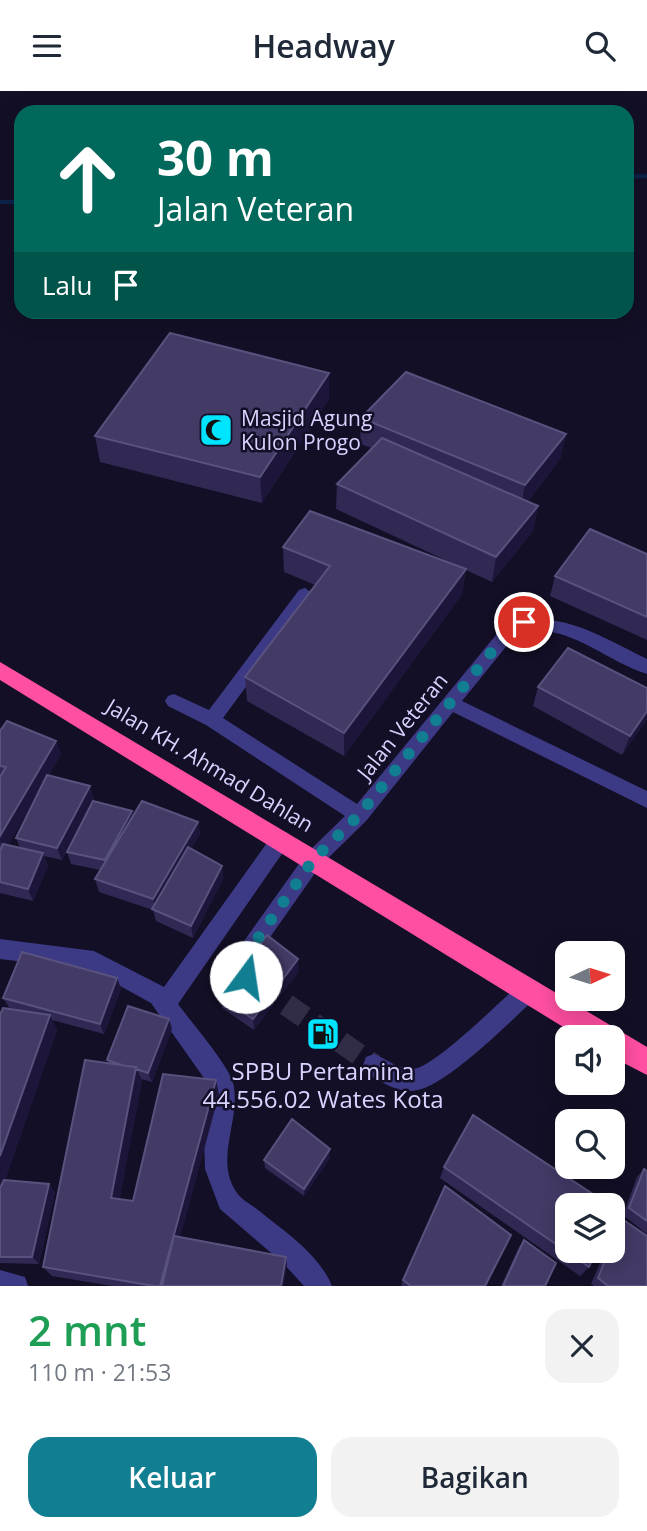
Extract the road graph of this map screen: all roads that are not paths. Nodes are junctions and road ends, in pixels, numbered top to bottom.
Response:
1 (305, 594) edge
2 (647, 667) edge
3 (0, 670) edge
4 (174, 701) dead end
5 (450, 703) junction
6 (212, 720) junction
7 (647, 800) edge
8 (359, 815) junction
9 (281, 839) junction
10 (313, 860) junction
11 (0, 949) edge
12 (246, 977) edge
13 (528, 992) junction
14 (165, 1004) junction
15 (584, 1025) edge
16 (625, 1049) edge
17 (647, 1062) edge
18 (374, 1065) tunnel mouth
19 (0, 1282) edge
20 (16, 1286) edge
21 (320, 1286) edge

1 - 6 street
2 - 5 street, Jalan Veteran
3 - 9 highway, Jalan KH. Ahmad Dahlan
4 - 6 street
5 - 7 street
5 - 8 street, Jalan Veteran
6 - 8 street
8 - 10 street, Jalan Veteran
9 - 10 highway, Jalan KH. Ahmad Dahlan
9 - 14 street
10 - 12 street, Jalan Veteran
10 - 13 highway, Jalan KH. Ahmad Dahlan
11 - 14 street
13 - 15 highway, Jalan KH. Ahmad Dahlan
13 - 18 street
14 - 21 street
16 - 17 highway
19 - 20 street

